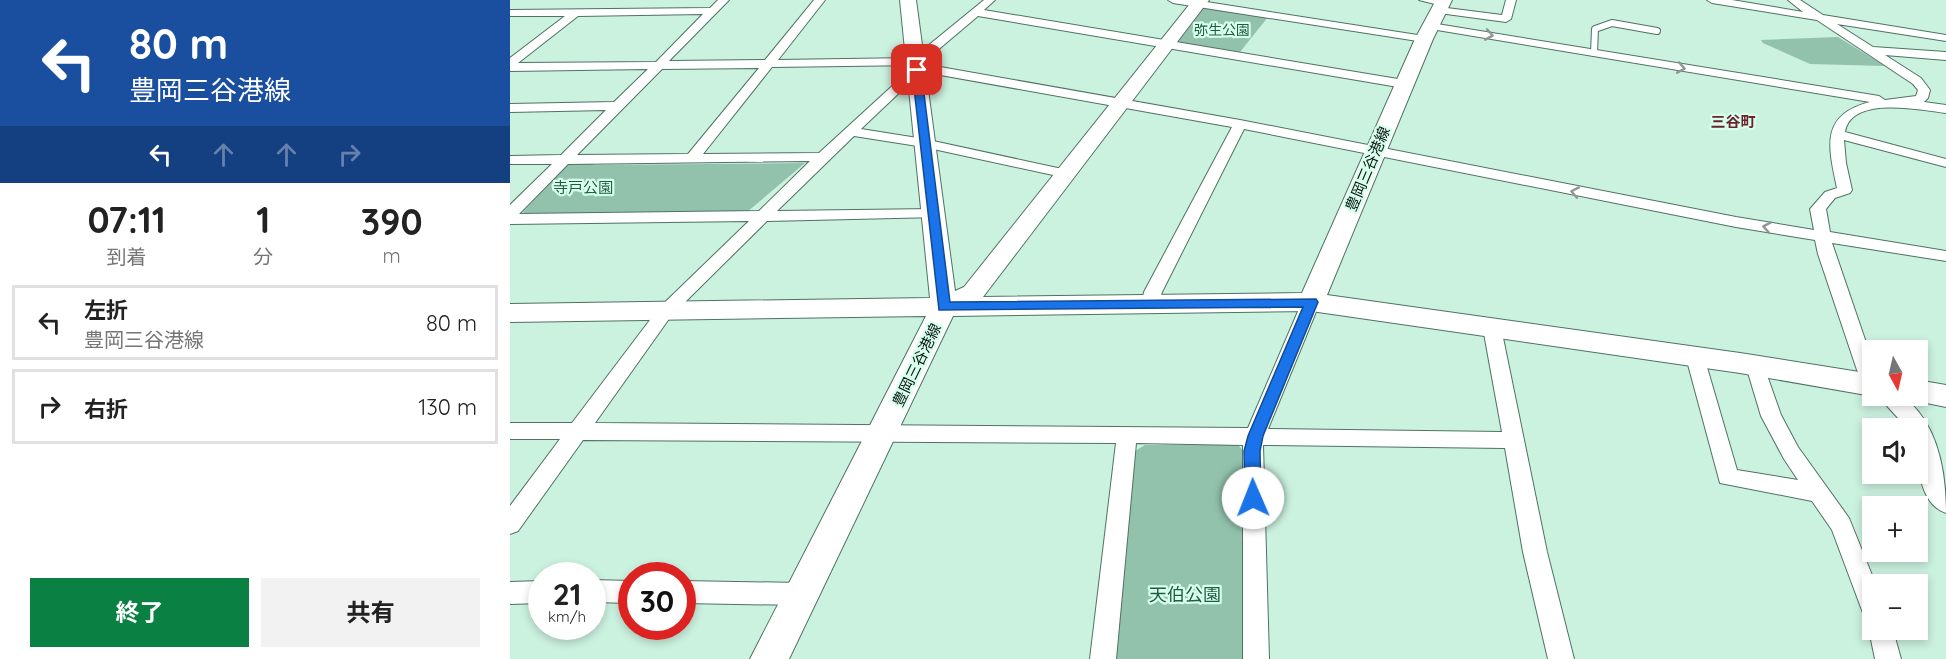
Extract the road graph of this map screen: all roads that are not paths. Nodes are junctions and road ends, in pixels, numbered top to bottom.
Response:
1 (724, 0) edge
2 (820, 0) edge
3 (908, 0) edge
4 (990, 0) edge
5 (1173, 0) edge
6 (1270, 0) edge
7 (1511, 0) edge
8 (1714, 0) edge
9 (1793, 0) edge
10 (1200, 2) edge
11 (713, 10) junction
12 (974, 12) junction
13 (510, 13) edge
14 (575, 13) junction
15 (1259, 13) junction
16 (1434, 13) edge
17 (1816, 16) junction
18 (1657, 31) dead end
19 (1946, 38) edge
20 (1167, 44) junction
21 (1867, 50) junction
22 (1594, 53) junction
23 (1946, 56) edge
24 (769, 64) junction
25 (510, 65) edge
26 (658, 65) junction
27 (916, 66) junction
28 (1404, 84) junction
29 (1894, 102) junction
30 (1121, 104) junction
31 (618, 106) junction
32 (510, 108) edge
33 (1946, 109) edge
34 (1240, 124) junction
35 (851, 131) junction
36 (1836, 134) junction
37 (924, 143) junction
38 (1375, 152) junction
39 (823, 157) junction
40 (692, 158) junction
41 (565, 159) junction
42 (510, 160) edge
43 (1946, 163) edge
44 (1066, 174) junction
45 (510, 214) edge
46 (934, 214) junction
47 (764, 216) junction
48 (510, 219) edge
49 (1825, 237) junction
50 (1946, 256) edge
51 (1311, 302) junction
52 (1151, 303) junction
53 (944, 307) junction
54 (665, 312) junction
55 (510, 313) edge
56 (1492, 328) junction
57 (1695, 357) junction
58 (1862, 359) edge
59 (1755, 366) junction
60 (1862, 383) edge
61 (1928, 394) edge
62 (1946, 396) edge
63 (1901, 406) edge
64 (510, 431) edge
65 (576, 432) junction
66 (883, 434) junction
67 (1127, 435) junction
68 (1255, 436) junction
69 (1513, 440) junction
70 (1820, 493) junction
71 (1946, 504) edge
72 (510, 524) edge
73 (1862, 579) edge
74 (510, 592) edge
75 (528, 592) edge
76 (696, 592) edge
77 (801, 594) junction
78 (1883, 640) edge
79 (769, 659) edge
80 (1103, 659) edge
81 (1256, 659) edge
82 (1562, 659) edge
83 (1888, 659) edge

1 - 11 street
2 - 24 street
3 - 27 street
4 - 12 street
5 - 10 street
6 - 15 street
7 - 16 street
8 - 17 street
9 - 17 street
10 - 15 street
10 - 20 street
11 - 14 street
11 - 26 street
12 - 20 street
12 - 27 street
13 - 14 street
14 - 25 street
15 - 16 street
16 -> 22 street
16 - 28 street, 豊岡三谷港線
17 - 19 street
17 - 21 street
18 - 22 lane
20 - 28 street
20 - 30 street
21 - 23 street
21 - 29 street
22 -> 29 street
24 - 26 street
24 - 27 street
24 - 40 street
25 - 26 street
26 - 31 street
27 - 30 street
27 - 35 street
27 - 37 street
28 - 38 street, 豊岡三谷港線
29 - 33 street
29 - 36 street
30 - 34 street
30 - 44 street
31 - 32 street
31 - 41 street
34 - 38 street
34 - 52 street
35 - 37 street
35 - 39 street
36 - 43 street
36 - 49 street
37 - 44 street
37 - 46 street
49 -> 38 street
38 - 51 street, 豊岡三谷港線
39 - 40 street
39 - 47 street
40 - 41 street
41 - 42 street
41 - 45 street
44 - 53 street
46 - 47 street
46 - 53 street
47 - 48 street
47 - 54 street
49 - 50 street
49 - 58 street
51 - 52 street, 豊岡三谷港線
51 - 56 street
51 - 68 street
52 - 53 street, 豊岡三谷港線
53 - 54 street
53 - 66 street, 豊岡三谷港線
54 - 55 street
54 - 65 street
56 - 57 street
56 - 69 street
57 - 59 street
57 - 70 street
59 - 60 street
59 - 70 street
61 - 62 street
63 - 71 street
64 - 65 street
65 - 66 street
65 - 72 street
66 - 67 street
66 - 77 street, 豊岡三谷港線
67 - 68 street
67 - 80 street
68 - 69 street
68 - 81 street
69 - 82 street
70 - 73 street
74 - 75 street
76 - 77 street
77 - 79 street, 豊岡三谷港線
78 - 83 street

